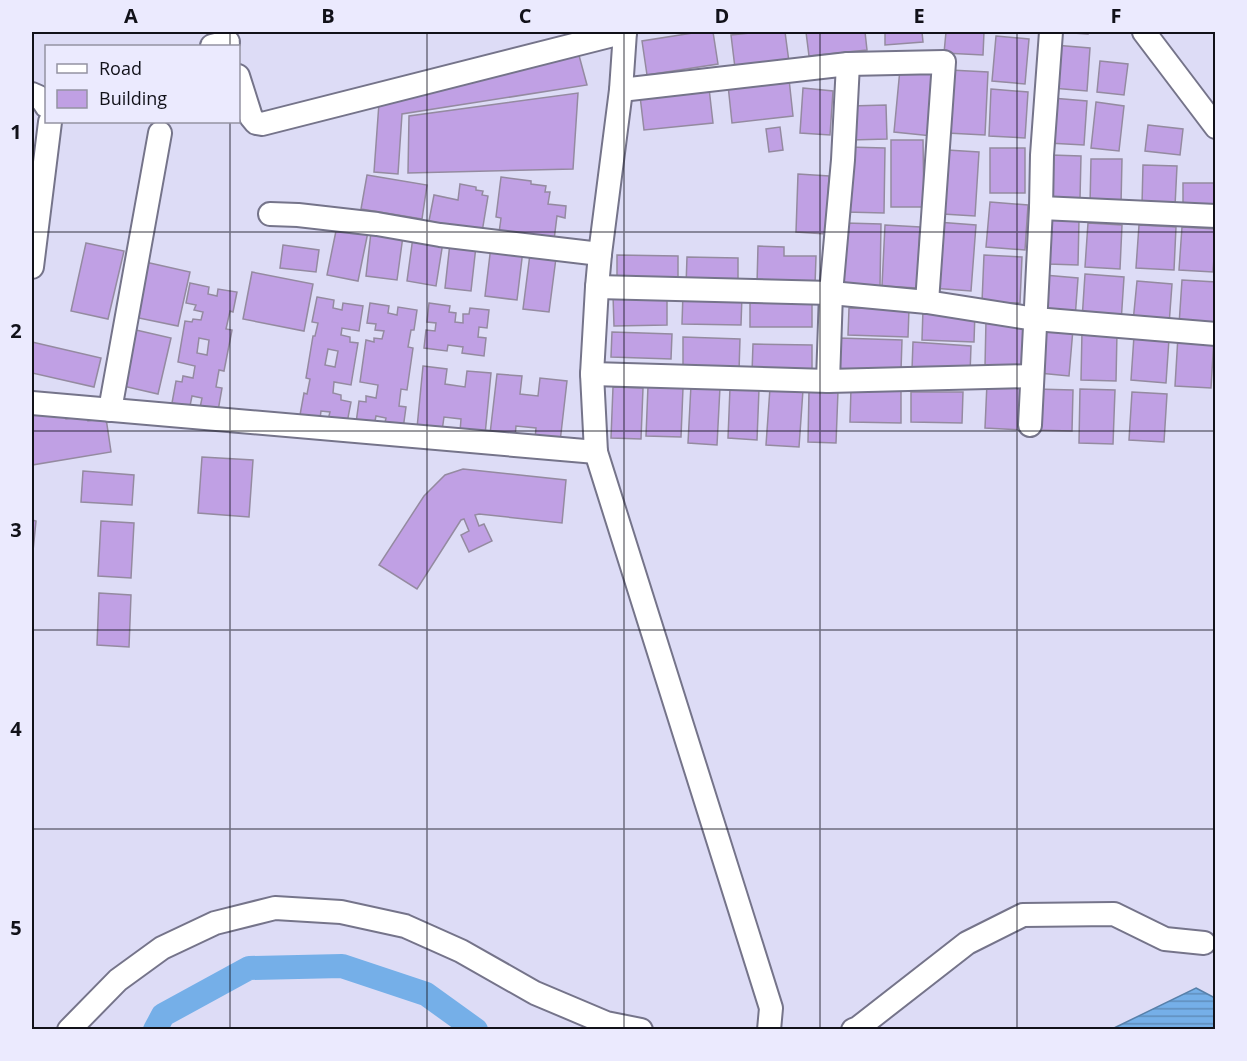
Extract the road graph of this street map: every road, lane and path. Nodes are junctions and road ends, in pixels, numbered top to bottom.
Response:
1 (625, 32) edge
2 (1051, 32) edge
3 (1144, 32) edge
4 (848, 64) junction
5 (240, 82) edge
6 (621, 90) junction
7 (32, 94) edge
8 (45, 104) edge
9 (50, 123) edge
10 (1215, 127) edge
11 (160, 133) dead end
12 (1041, 208) junction
13 (270, 214) dead end
14 (1215, 216) edge
15 (600, 254) junction
16 (32, 267) edge
17 (597, 287) junction
18 (831, 294) junction
19 (927, 302) junction
20 (1035, 319) junction
21 (1215, 334) edge
22 (592, 374) junction
23 (1032, 376) junction
24 (828, 381) junction
25 (32, 403) edge
26 (110, 410) junction
27 (1030, 424) dead end
28 (596, 452) junction
29 (1204, 944) dead end
30 (769, 1027) edge
31 (69, 1029) edge
32 (641, 1029) edge
33 (853, 1029) edge

1 - 5 street
1 - 6 street
2 - 12 street
3 - 10 street
4 - 6 street
4 - 18 street
4 - 19 street
6 - 15 street
7 - 8 street
9 - 16 street
11 - 26 street
12 - 14 street
12 - 20 street
13 - 15 street
15 - 17 street
17 - 18 street
17 - 22 street
18 - 19 street
18 - 24 street
19 - 20 street
20 - 21 street
20 - 23 street
22 - 24 street
22 - 28 street
23 - 24 street
23 - 27 street
25 - 26 street
26 - 28 street
28 - 30 street
29 - 33 street
31 - 32 street

